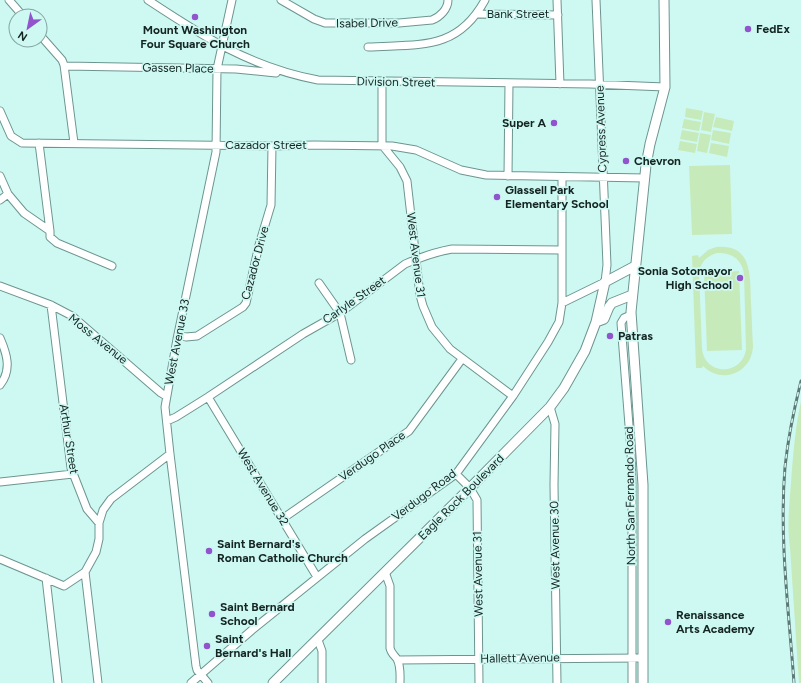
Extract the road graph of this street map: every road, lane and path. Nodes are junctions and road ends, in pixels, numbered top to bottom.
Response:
1 (9, 0) edge
2 (148, 0) edge
3 (232, 0) edge
4 (281, 0) edge
5 (448, 0) edge
6 (485, 0) edge
7 (557, 0) edge
8 (596, 0) edge
9 (664, 0) edge
10 (16, 8) edge
11 (478, 14) junction
12 (558, 15) junction
13 (48, 44) edge
14 (222, 47) junction
15 (368, 47) dead end
16 (64, 66) junction
17 (217, 68) junction
18 (290, 74) junction
19 (382, 82) junction
20 (509, 83) junction
21 (560, 84) junction
22 (599, 85) junction
23 (665, 87) junction
24 (0, 111) edge
25 (39, 143) junction
26 (74, 143) junction
27 (217, 145) junction
28 (382, 145) junction
29 (272, 146) junction
30 (0, 176) edge
31 (508, 176) junction
32 (562, 177) junction
33 (603, 177) junction
34 (645, 178) junction
35 (8, 194) junction
36 (0, 200) edge
37 (50, 231) junction
38 (562, 250) junction
39 (416, 259) junction
40 (112, 266) dead end
41 (635, 266) junction
42 (605, 282) junction
43 (319, 283) dead end
44 (0, 286) edge
45 (632, 295) junction
46 (618, 300) junction
47 (562, 303) junction
48 (51, 305) junction
49 (340, 313) junction
50 (631, 314) junction
51 (596, 322) junction
52 (178, 335) junction
53 (0, 338) edge
54 (462, 359) junction
55 (351, 360) dead end
56 (0, 385) edge
57 (166, 396) junction
58 (513, 396) junction
59 (208, 397) junction
60 (550, 407) junction
61 (166, 420) junction
62 (170, 454) junction
63 (73, 474) junction
64 (456, 474) junction
65 (0, 482) edge
66 (470, 488) junction
67 (282, 519) junction
68 (99, 523) junction
69 (0, 559) edge
70 (85, 572) junction
71 (385, 572) junction
72 (318, 577) junction
73 (46, 578) junction
74 (318, 640) junction
75 (557, 658) junction
76 (632, 658) junction
77 (643, 658) junction
78 (479, 659) junction
79 (398, 660) junction
80 (201, 676) junction
81 (58, 683) edge
82 (98, 683) edge
83 (191, 683) edge
84 (208, 683) edge
85 (273, 683) edge
86 (322, 683) edge
87 (400, 683) edge
88 (479, 683) edge
89 (557, 683) edge
90 (632, 683) edge
91 (643, 683) edge

1 - 10 street
2 - 14 street, Division Street
3 - 14 street, West Avenue 33
4 - 5 street, Isabel Drive
6 - 11 street
7 - 12 street
8 - 22 street, Cypress Avenue
9 - 23 main road, North San Fernando Road
11 - 12 street, Bank Street
11 - 15 street
12 - 21 street
13 - 16 street
14 - 17 street, West Avenue 33
14 - 18 street, Division Street
16 - 17 street, Gassen Place
16 - 26 street
17 - 18 street, Gassen Place
17 - 27 street, West Avenue 33
18 - 19 street, Division Street
19 - 20 street, Division Street
19 - 28 street
20 - 21 street, Division Street
20 - 31 street
21 - 22 street, Division Street
22 - 23 street, Division Street
22 - 33 street, Cypress Avenue
23 - 34 main road, North San Fernando Road
24 - 25 street, Cazador Street
25 - 26 street, Cazador Street
25 - 37 street
26 - 27 street, Cazador Street
27 - 29 street, Cazador Street
27 - 52 street, West Avenue 33
28 - 29 street, Cazador Street
28 - 31 street, Cazador Street
28 - 39 street, West Avenue 31
29 - 52 street, Cazador Drive
30 - 35 street
31 - 32 street, Cazador Street
32 - 33 street, Cazador Street
32 - 38 street
33 - 34 street, Cazador Street
33 - 42 street, Cypress Avenue
34 - 41 main road, North San Fernando Road
35 - 36 street
35 - 37 street
37 - 40 street
38 - 39 street, Carlyle Street
38 - 47 street
39 - 49 street, Carlyle Street
39 - 54 street, West Avenue 31
41 - 42 main road
41 - 45 main road, North San Fernando Road
42 - 47 street
42 - 51 main road, Eagle Rock Boulevard
43 - 49 street
44 - 48 street, Moss Avenue
45 - 46 main road
45 - 50 main road, North San Fernando Road
46 - 50 main road
46 - 51 main road
47 - 58 street, Verdugo Road
48 - 57 street, Moss Avenue
48 - 63 street, Arthur Street
49 - 55 street
49 - 59 street, Carlyle Street
50 - 76 street, North San Fernando Road
50 - 77 main road, North San Fernando Road
51 - 60 main road, Eagle Rock Boulevard
52 - 57 street, West Avenue 33
53 - 56 street
54 - 58 street, West Avenue 31
54 - 67 street, Verdugo Place
57 - 61 street, West Avenue 33
58 - 64 street, Verdugo Road
59 - 61 street, Carlyle Street
59 - 67 street, West Avenue 32
60 - 66 main road, Eagle Rock Boulevard
60 - 75 street, West Avenue 30
61 - 62 street, West Avenue 33
62 - 68 street
62 - 80 street, West Avenue 33
63 - 65 street
63 - 68 street, Arthur Street
64 - 66 street, West Avenue 31
64 - 72 street, Verdugo Road
66 - 71 main road, Eagle Rock Boulevard
66 - 78 street, West Avenue 31
67 - 72 street, West Avenue 32
68 - 70 street
69 - 73 street
70 - 73 street
70 - 82 street
71 - 74 main road, Eagle Rock Boulevard
71 - 79 street
72 - 80 street, Verdugo Road
73 - 81 street
74 - 85 main road, Eagle Rock Boulevard
74 - 86 street
75 - 76 street, Hallett Avenue
75 - 78 street, Hallett Avenue
75 - 89 street, West Avenue 30
76 - 77 street, Hallett Avenue
76 - 90 street, North San Fernando Road
77 - 91 main road, North San Fernando Road
78 - 79 street, Hallett Avenue
78 - 88 street, West Avenue 31
79 - 87 street
80 - 83 street, Verdugo Road
80 - 84 street, West Avenue 33

